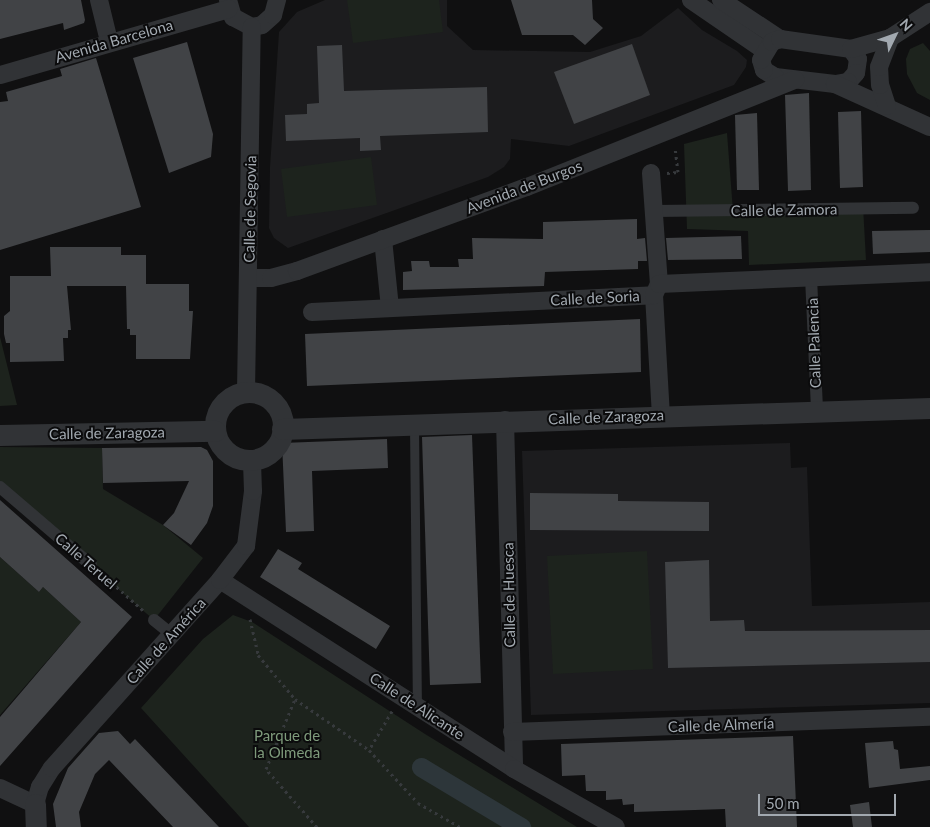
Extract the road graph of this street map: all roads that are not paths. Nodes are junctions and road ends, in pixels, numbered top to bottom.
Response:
1 (98, 0) edge
2 (277, 0) edge
3 (691, 0) edge
4 (721, 0) edge
5 (228, 5) edge
6 (930, 12) edge
7 (252, 27) junction
8 (890, 38) junction
9 (780, 39) junction
10 (109, 41) junction
11 (851, 49) junction
12 (764, 50) junction
13 (0, 75) edge
14 (795, 80) junction
15 (835, 84) junction
16 (887, 106) junction
17 (930, 127) edge
18 (652, 173) road end
19 (914, 208) dead end
20 (654, 211) junction
21 (383, 239) junction
22 (930, 272) edge
23 (811, 277) junction
24 (249, 278) junction
25 (656, 289) junction
26 (390, 308) junction
27 (312, 312) dead end
28 (246, 392) junction
29 (930, 408) edge
30 (817, 409) junction
31 (661, 415) junction
32 (504, 420) junction
33 (414, 424) junction
34 (282, 429) junction
35 (215, 431) junction
36 (0, 435) edge
37 (252, 460) junction
38 (0, 487) edge
39 (91, 565) road end
40 (220, 580) junction
41 (154, 620) road end
42 (171, 634) junction
43 (417, 705) junction
44 (930, 717) edge
45 (512, 732) junction
46 (514, 769) junction
47 (0, 788) edge
48 (35, 804) junction
49 (36, 827) edge
50 (616, 827) edge

1 - 10 street
2 - 7 street
3 - 12 street
4 - 9 street
5 - 7 street
5 - 10 street, Avenida Barcelona
6 - 8 street
7 - 24 street, Calle de Segovia
8 - 11 street
8 - 16 street
9 - 11 street
9 - 12 street
10 - 13 street, Avenida Barcelona
11 - 15 street
12 - 14 street
14 - 15 street
14 - 21 street, Avenida de Burgos
15 - 16 street
16 - 17 street
18 - 20 street
19 - 20 street, Calle de Zamora
20 - 25 street
21 - 24 street, Avenida de Burgos
21 - 26 street
22 - 23 street, Calle de Soria
23 - 25 street, Calle de Soria
23 - 30 street, Calle Palencia
24 - 28 street, Calle de Segovia
25 - 26 street, Calle de Soria
25 - 31 street
26 - 27 street, Calle de Soria
28 - 34 street
28 - 35 street
29 - 30 street, Calle de Zaragoza
30 - 31 street, Calle de Zaragoza
31 - 32 street, Calle de Zaragoza
32 - 33 street, Calle de Zaragoza
32 - 45 street, Calle de Huesca
33 - 34 street, Calle de Zaragoza
33 - 43 lane
34 - 37 street
35 - 36 street, Calle de Zaragoza
35 - 37 street
37 - 40 street, Calle de América
38 - 39 street, Calle Teruel
40 - 42 street, Calle de América
40 - 43 street, Calle de Alicante
41 - 42 street
42 - 48 street, Calle de América
43 - 46 street, Calle de Alicante
44 - 45 street, Calle de Almería
45 - 46 street, Calle de Huesca
46 - 50 street, Calle de Alicante
47 - 48 street
48 - 49 street

